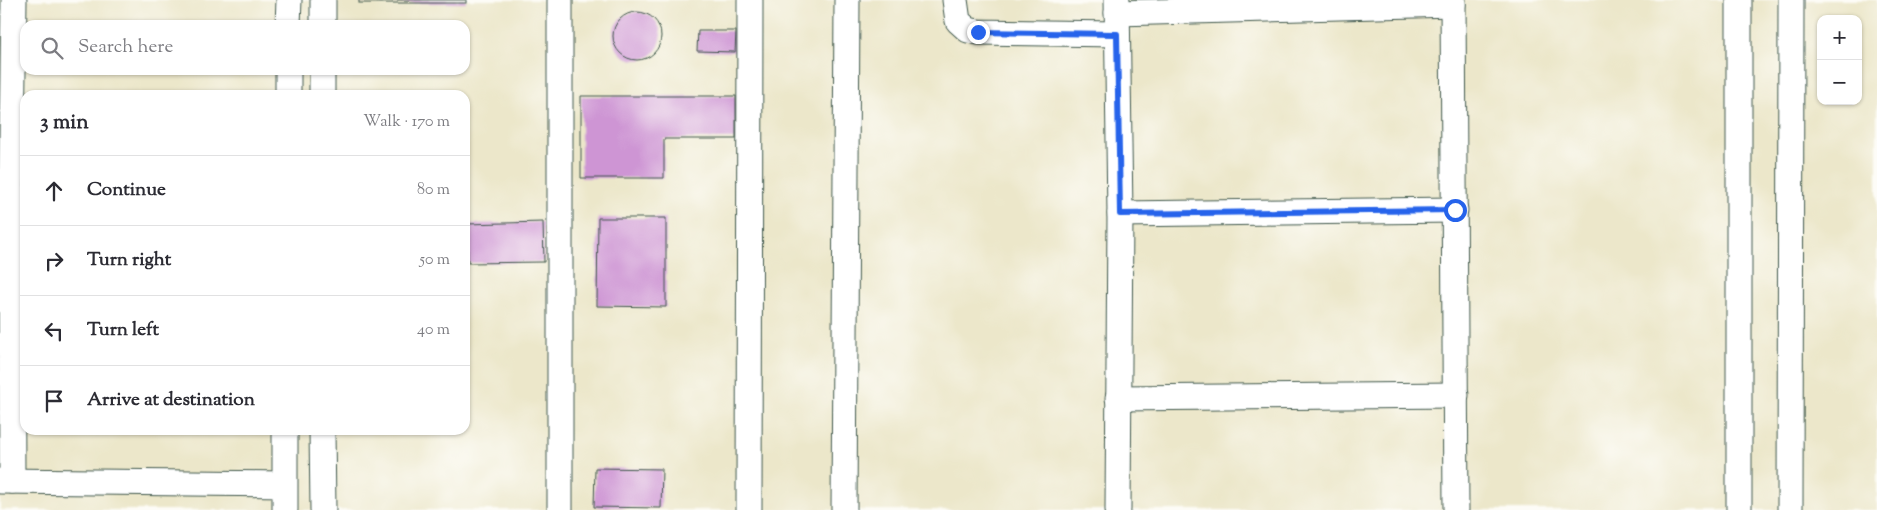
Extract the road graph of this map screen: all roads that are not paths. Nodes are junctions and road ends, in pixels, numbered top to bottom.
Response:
1 (14, 0) edge
2 (289, 0) edge
3 (323, 0) edge
4 (560, 0) edge
5 (750, 0) edge
6 (846, 0) edge
7 (955, 0) edge
8 (1740, 0) edge
9 (1791, 0) edge
10 (1453, 2) edge
11 (1117, 16) edge
12 (288, 20) edge
13 (323, 20) edge
14 (288, 75) edge
15 (322, 75) edge
16 (288, 90) edge
17 (322, 90) edge
18 (1455, 210) junction
19 (1120, 214) junction
20 (6, 215) edge
21 (1456, 395) junction
22 (1118, 398) junction
23 (285, 435) edge
24 (322, 435) edge
25 (6, 481) edge
26 (284, 484) junction
27 (284, 510) edge
28 (323, 510) edge
29 (560, 510) edge
30 (749, 510) edge
31 (844, 510) edge
32 (1118, 510) edge
33 (1456, 510) edge
34 (1738, 510) edge
35 (1790, 510) edge

1 - 20 street
2 - 12 street
3 - 13 street
4 - 29 street
5 - 30 street
6 - 31 street
7 - 11 street
8 - 34 street
9 - 35 street
10 - 11 street
10 - 18 street
11 - 19 street
14 - 16 street
15 - 17 street
18 - 19 street
18 - 21 street
19 - 22 street
20 - 25 street
21 - 22 street
21 - 33 street
22 - 32 street
23 - 26 street
24 - 28 street
25 - 26 street
26 - 27 street

